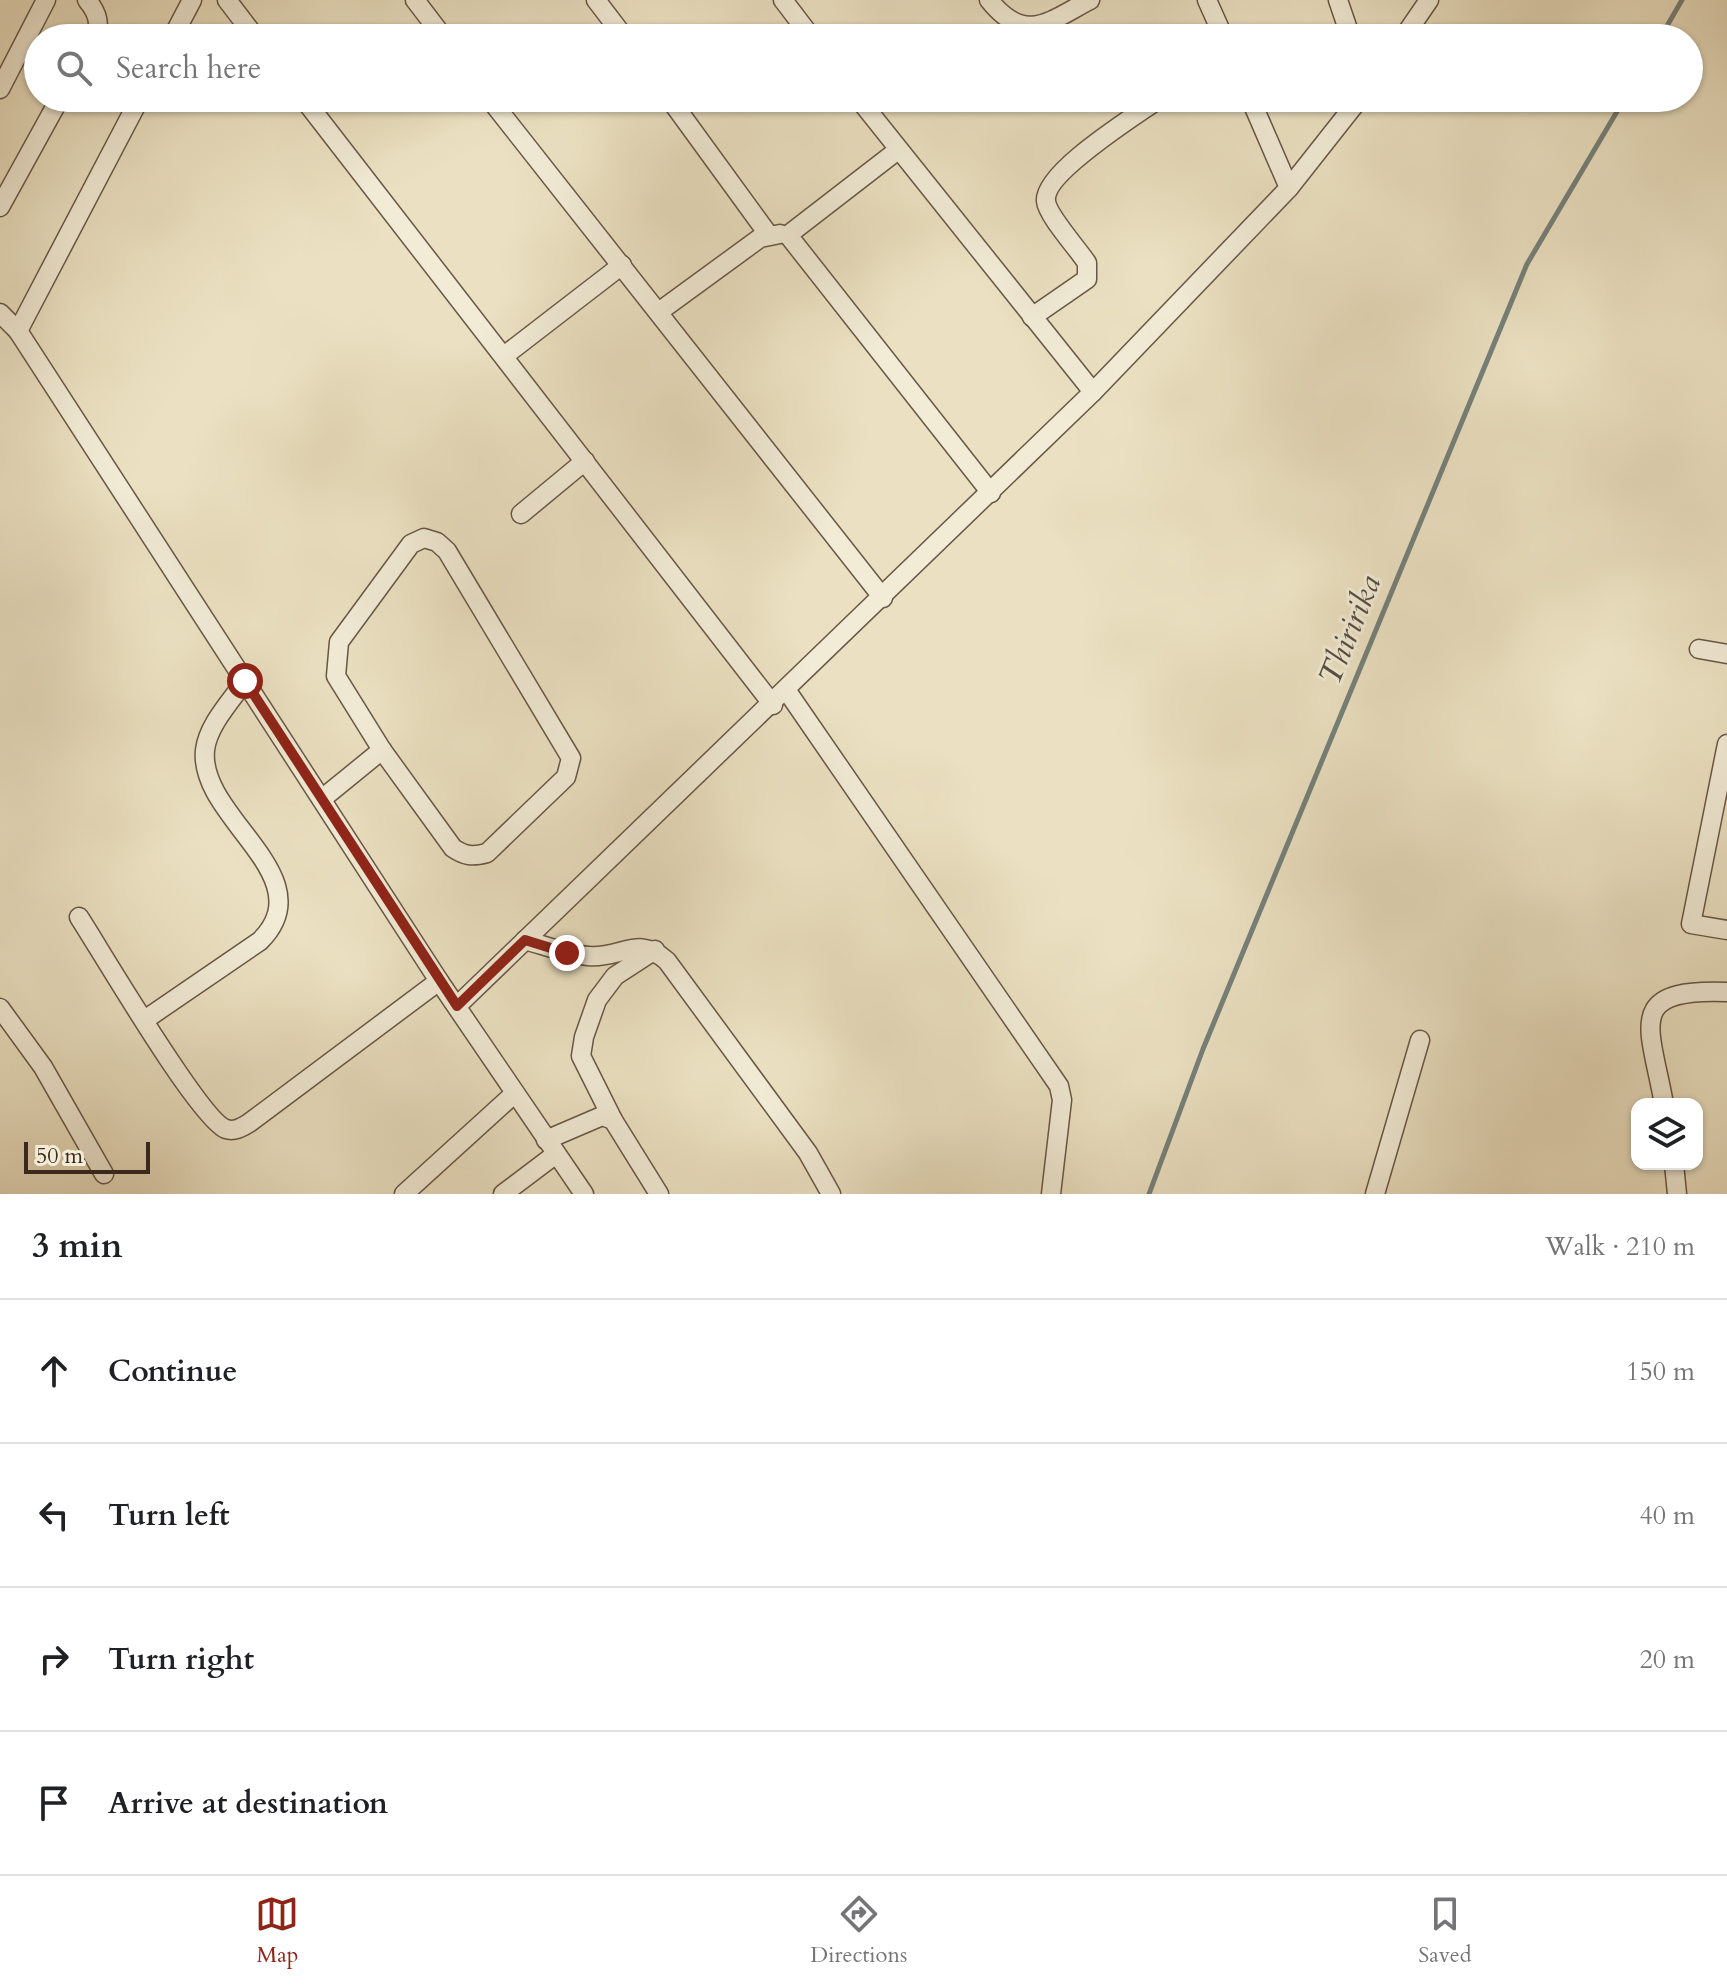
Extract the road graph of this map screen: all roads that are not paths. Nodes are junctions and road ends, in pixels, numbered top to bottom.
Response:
1 (46, 0) edge
2 (87, 0) edge
3 (192, 0) edge
4 (227, 0) edge
5 (415, 0) edge
6 (596, 0) edge
7 (783, 0) edge
8 (989, 0) edge
9 (1090, 0) edge
10 (1207, 0) edge
11 (1338, 0) edge
12 (1429, 0) edge
13 (34, 24) edge
14 (98, 24) edge
15 (179, 24) edge
16 (245, 24) edge
17 (433, 24) edge
18 (614, 24) edge
19 (801, 24) edge
20 (1015, 24) edge
21 (1045, 24) edge
22 (1218, 24) edge
23 (1346, 24) edge
24 (1413, 24) edge
25 (24, 43) edge
26 (0, 89) edge
27 (52, 112) edge
28 (133, 112) edge
29 (314, 112) edge
30 (500, 112) edge
31 (679, 112) edge
32 (869, 112) edge
33 (1141, 112) edge
34 (1256, 112) edge
35 (1349, 112) edge
36 (898, 150) junction
37 (1289, 188) junction
38 (0, 207) edge
39 (768, 234) junction
40 (788, 235) junction
41 (622, 265) junction
42 (660, 311) junction
43 (0, 313) edge
44 (1032, 317) junction
45 (18, 331) junction
46 (504, 356) junction
47 (1093, 392) junction
48 (585, 461) junction
49 (991, 493) junction
50 (521, 514) dead end
51 (883, 598) junction
52 (1699, 649) dead end
53 (1727, 654) edge
54 (245, 681) junction
55 (787, 691) junction
56 (773, 705) junction
57 (1727, 744) edge
58 (382, 750) junction
59 (323, 798) junction
60 (79, 917) dead end
61 (1727, 930) edge
62 (525, 940) junction
63 (655, 950) junction
64 (439, 981) junction
65 (1727, 992) edge
66 (457, 1006) junction
67 (2, 1015) edge
68 (146, 1019) junction
69 (1420, 1040) dead end
70 (514, 1094) junction
71 (1663, 1098) edge
72 (613, 1120) junction
73 (551, 1147) junction
74 (1675, 1170) edge
75 (104, 1174) dead end
76 (404, 1194) edge
77 (503, 1194) edge
78 (584, 1194) edge
79 (659, 1194) edge
80 (831, 1194) edge
81 (1051, 1194) edge
82 (1375, 1194) edge
83 (1677, 1194) edge

1 - 13 street
2 - 14 street
3 - 15 street
4 - 16 street
5 - 17 street
6 - 18 street
7 - 19 street
8 - 20 street
9 - 21 street
10 - 22 street
11 - 23 street
12 - 24 street
25 - 26 street
27 - 38 street
28 - 45 street
29 - 46 street
30 - 41 street
31 - 39 street
32 - 36 street
33 - 44 street
34 - 37 street
35 - 37 street
36 - 40 street
36 - 44 street
37 - 47 street
39 - 40 street
39 - 42 street
40 - 49 street
41 - 42 street
41 - 46 street
42 - 51 street
43 - 45 street
44 - 47 street
45 - 54 street
46 - 48 street
47 - 49 street
48 - 50 street
48 - 56 street
49 - 51 street
51 - 55 street
52 - 53 street
54 - 59 street
54 - 68 street
55 - 56 street
55 - 81 street
56 - 62 street
57 - 61 street
58 - 58 street
58 - 59 street
59 - 64 street
60 - 68 street
62 - 63 street
62 - 66 street
63 - 72 street
63 - 80 street
64 - 66 street
64 - 68 street
65 - 71 street
66 - 70 street
67 - 75 street
69 - 82 street
70 - 73 street
70 - 76 street
72 - 73 street
72 - 79 street
73 - 77 street
73 - 78 street
74 - 83 street

